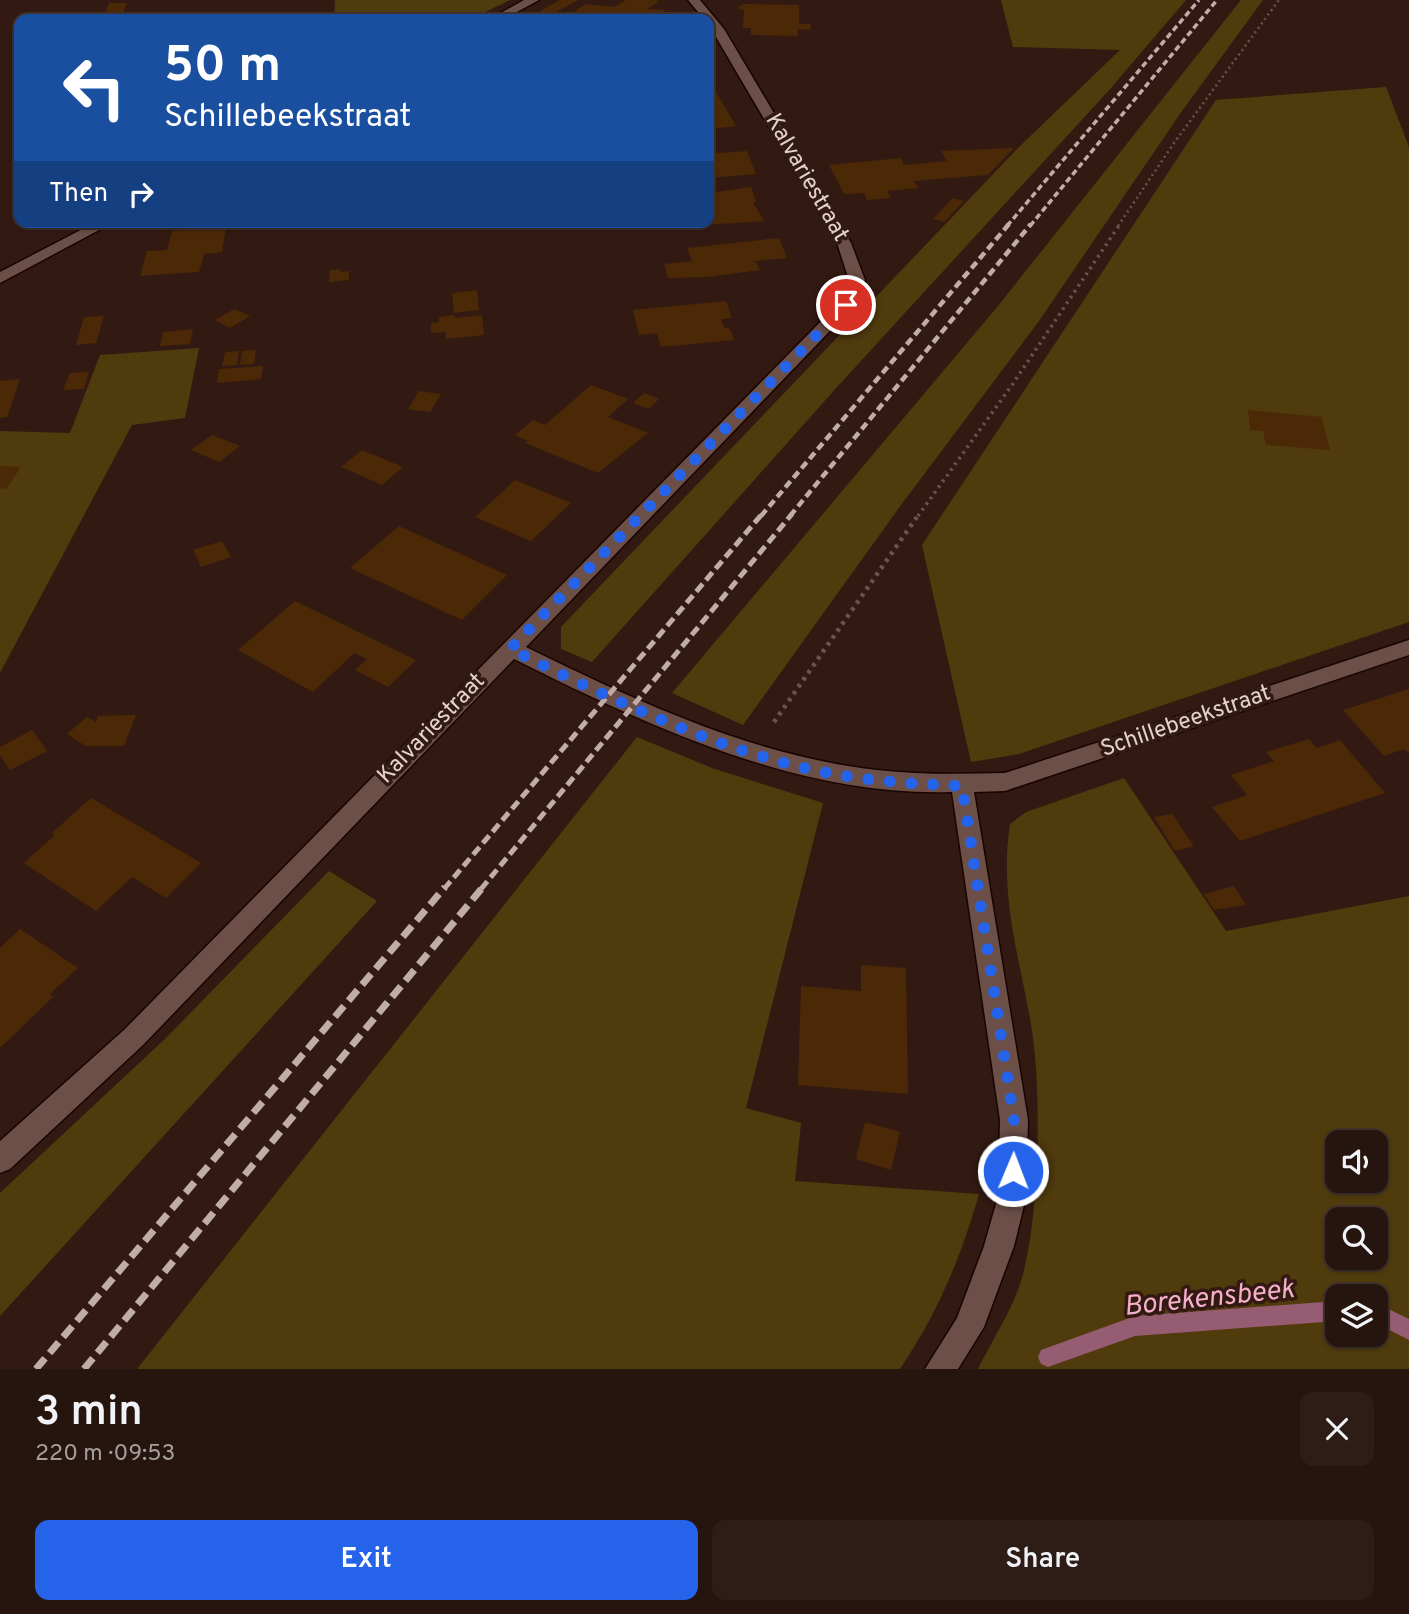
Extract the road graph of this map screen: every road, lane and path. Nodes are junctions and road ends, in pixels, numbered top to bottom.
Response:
1 (533, 0) edge
2 (694, 0) edge
3 (1279, 0) edge
4 (506, 14) edge
5 (706, 14) edge
6 (714, 24) edge
7 (96, 228) edge
8 (0, 278) edge
9 (1409, 647) edge
10 (510, 649) junction
11 (754, 752) junction
12 (962, 786) junction
13 (0, 1159) edge
14 (940, 1369) edge

1 - 4 street
2 - 5 street, Kalvariestraat
3 - 11 path
6 - 10 street, Kalvariestraat
7 - 8 street
9 - 12 street, Schillebeekstraat
10 - 11 street, Schillebeekstraat
10 - 13 street, Kalvariestraat
11 - 12 street, Schillebeekstraat
12 - 14 street

